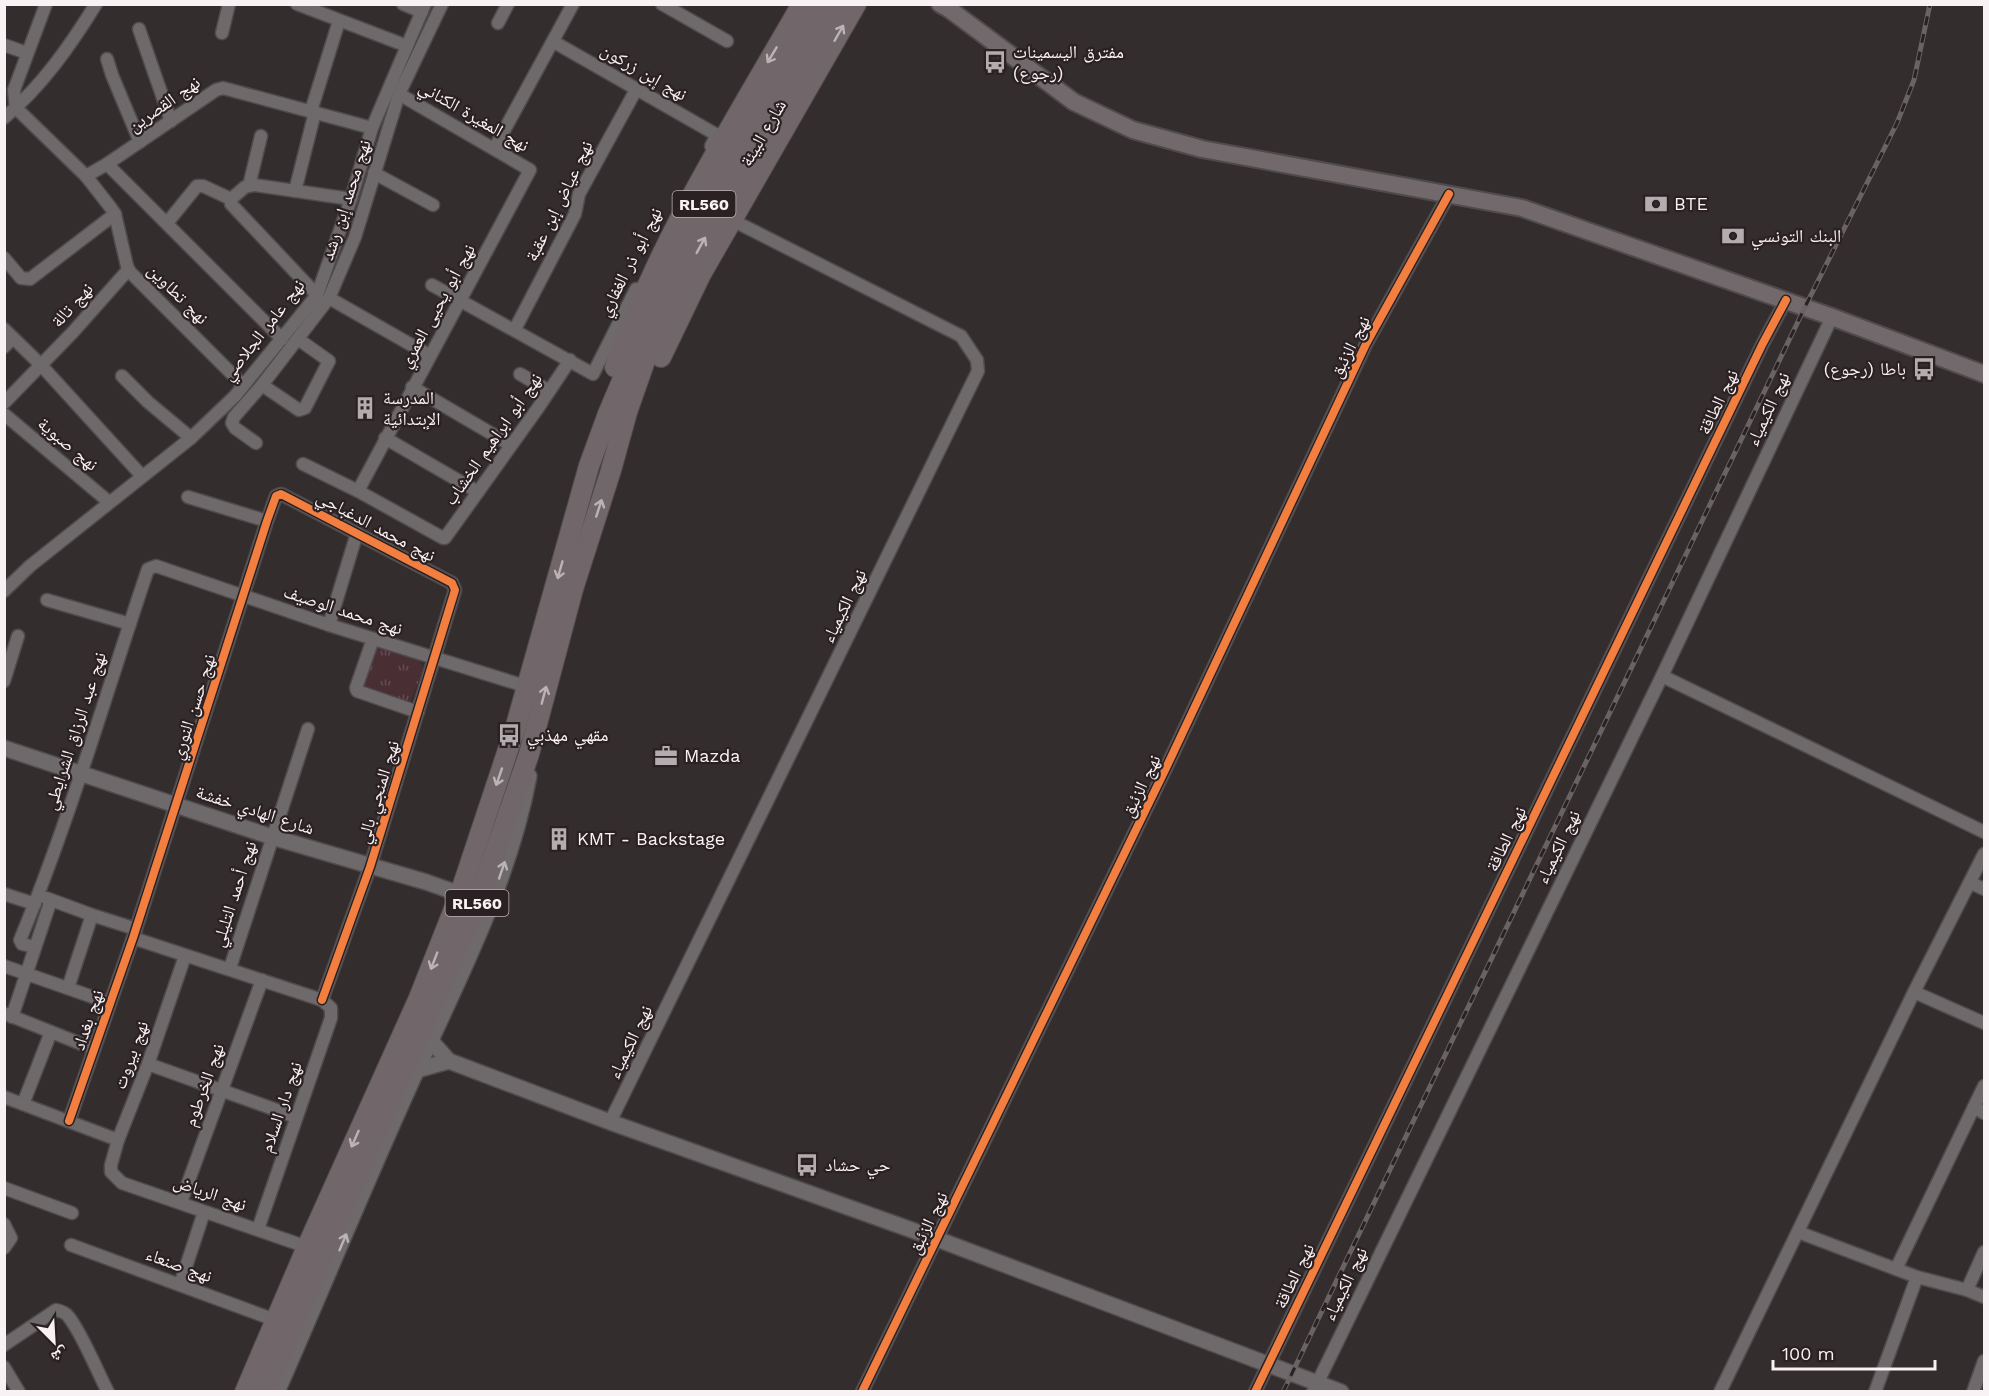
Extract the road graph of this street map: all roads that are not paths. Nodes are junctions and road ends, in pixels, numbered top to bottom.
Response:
1 (46, 4) edge
2 (96, 4) edge
3 (229, 4) edge
4 (297, 4) edge
5 (403, 4) edge
6 (442, 4) edge
7 (508, 4) edge
8 (662, 4) edge
9 (802, 4) edge
10 (819, 4) edge
11 (838, 4) edge
12 (856, 4) edge
13 (573, 5) edge
14 (945, 6) edge
15 (424, 8) edge
16 (339, 21) junction
17 (498, 23) dead end
18 (139, 28) dead end
19 (222, 33) dead end
20 (727, 41) dead end
21 (554, 42) junction
22 (4, 45) edge
23 (407, 46) junction
24 (27, 53) junction
25 (107, 59) dead end
26 (637, 88) junction
27 (399, 94) junction
28 (16, 108) junction
29 (313, 111) junction
30 (4, 118) edge
31 (171, 121) junction
32 (372, 128) junction
33 (717, 135) joint
34 (261, 136) dead end
35 (140, 142) junction
36 (494, 149) junction
37 (107, 165) junction
38 (530, 170) joint
39 (374, 173) junction
40 (86, 176) junction
41 (249, 186) junction
42 (295, 192) junction
43 (1449, 194) junction
44 (231, 199) junction
45 (351, 200) junction
46 (433, 205) dead end
47 (115, 214) junction
48 (732, 220) junction
49 (167, 222) junction
50 (4, 258) edge
51 (128, 270) junction
52 (432, 285) dead end
53 (323, 296) junction
54 (1786, 300) junction
55 (461, 301) junction
56 (1832, 316) junction
57 (515, 329) junction
58 (7, 338) edge
59 (282, 339) junction
60 (298, 339) junction
61 (429, 355) junction
62 (570, 360) junction
63 (40, 364) junction
64 (520, 374) dead end
65 (1984, 374) edge
66 (122, 376) dead end
67 (262, 385) junction
68 (243, 386) junction
69 (412, 387) junction
70 (549, 391) junction
71 (4, 402) edge
72 (4, 414) edge
73 (191, 438) junction
74 (385, 438) junction
75 (256, 443) dead end
76 (511, 445) junction
77 (618, 446) junction
78 (303, 464) dead end
79 (590, 466) junction
80 (142, 476) junction
81 (358, 490) junction
82 (478, 492) junction
83 (278, 495) joint
84 (188, 497) dead end
85 (109, 502) junction
86 (267, 521) junction
87 (357, 532) junction
88 (148, 569) joint
89 (455, 590) joint
90 (4, 591) edge
91 (244, 596) junction
92 (47, 600) dead end
93 (130, 624) junction
94 (329, 626) junction
95 (18, 636) dead end
96 (373, 639) junction
97 (435, 659) junction
98 (1662, 676) junction
99 (4, 681) edge
100 (528, 687) junction
101 (418, 712) junction
102 (308, 729) dead end
103 (4, 748) edge
104 (529, 754) junction
105 (82, 773) junction
106 (177, 804) junction
107 (1984, 832) edge
108 (272, 837) junction
109 (1984, 854) edge
110 (370, 867) junction
111 (1971, 883) junction
112 (1984, 890) edge
113 (4, 894) edge
114 (460, 894) junction
115 (37, 899) junction
116 (51, 900) junction
117 (92, 915) junction
118 (135, 933) junction
119 (35, 947) junction
120 (185, 956) junction
121 (4, 966) edge
122 (230, 968) junction
123 (27, 974) junction
124 (262, 980) junction
125 (68, 988) junction
126 (1914, 993) junction
127 (322, 1000) junction
128 (110, 1003) junction
129 (8, 1015) edge
130 (1984, 1023) edge
131 (51, 1032) junction
132 (431, 1041) junction
133 (94, 1049) junction
134 (449, 1061) junction
135 (148, 1064) junction
136 (417, 1070) junction
137 (1984, 1086) edge
138 (222, 1089) junction
139 (4, 1097) edge
140 (23, 1104) junction
141 (1979, 1110) edge
142 (296, 1117) junction
143 (69, 1121) junction
144 (610, 1122) junction
145 (118, 1140) junction
146 (111, 1165) joint
147 (4, 1188) edge
148 (181, 1202) junction
149 (204, 1212) junction
150 (72, 1213) dead end
151 (4, 1224) edge
152 (258, 1229) junction
153 (1798, 1232) junction
154 (937, 1239) junction
155 (70, 1245) dead end
156 (307, 1247) junction
157 (4, 1248) edge
158 (1984, 1252) edge
159 (1896, 1269) junction
160 (1917, 1277) junction
161 (180, 1285) junction
162 (1967, 1290) junction
163 (1984, 1297) edge
164 (275, 1320) junction
165 (4, 1345) edge
166 (1984, 1361) edge
167 (1268, 1365) junction
168 (4, 1367) edge
169 (1315, 1387) edge
170 (19, 1392) edge
171 (108, 1392) edge
172 (245, 1392) edge
173 (265, 1392) edge
174 (277, 1392) edge
175 (862, 1392) edge
176 (1255, 1392) edge
177 (1341, 1392) edge
178 (1720, 1392) edge
179 (1875, 1392) edge
180 (1973, 1392) edge

1 - 24 street
2 - 28 street
3 - 19 street
4 - 16 street
5 - 15 street
6 - 27 street, نهج محمد إبن رشد
7 - 17 street
8 - 20 street
9 -> 79 highway
10 - 79 highway, RL560
77 -> 11 highway, شارع البيئة / RL560
48 -> 12 highway
13 - 21 street
14 - 43 main road
15 - 23 street, نهج عامر الجلاصي
16 - 23 street
16 - 29 street
18 - 31 street
21 - 26 street, نهج إبن زركون
21 - 36 street
22 - 24 street
23 - 32 street, نهج عامر الجلاصي
24 - 28 street
25 - 35 street
26 - 33 street, نهج إبن زركون
26 - 57 street, نهج عياض إبن عقبة
27 - 36 street, نهج المغيرة الكناني
27 - 39 street, نهج محمد إبن رشد
28 - 30 street
28 - 40 street, نهج تطاوين
29 - 31 street, نهج القصرين
29 - 32 street, نهج القصرين
29 - 42 street
31 - 35 street, نهج القصرين
32 - 45 street, نهج عامر الجلاصي
33 - 62 street, نهج أبو ذر الغفاري
34 - 41 street
35 - 37 street, نهج القصرين
36 - 38 street, نهج المغيرة الكناني
37 - 40 street, نهج القصرين
37 - 49 street
38 - 55 street, نهج أبو يحيى العمري
39 - 46 street
39 - 53 street, نهج محمد إبن رشد
40 - 47 street, نهج تطاوين
41 - 42 street
41 - 44 street
42 - 45 street
43 - 54 main road
43 - 154 street, نهج الزئبق
44 - 49 street
44 - 53 street
45 - 53 street, نهج عامر الجلاصي
47 - 50 street
47 - 51 street, نهج تطاوين
48 - 77 highway
48 - 144 street, نهج الكيمياء
49 - 59 street
51 - 63 street, نهج تالة
51 - 68 street, نهج تطاوين
52 - 55 street
53 - 59 street, نهج عامر الجلاصي
53 - 60 street, نهج محمد إبن رشد
53 - 61 street
54 - 56 main road
54 - 167 street, نهج الطاقة
55 - 57 street
55 - 61 street, نهج أبو يحيى العمري
56 - 65 main road
56 - 98 street, نهج الكيمياء
57 - 62 street
58 - 63 street
59 - 68 street, نهج عامر الجلاصي
60 - 67 street, نهج محمد إبن رشد
60 - 67 street
61 - 69 street, نهج أبو يحيى العمري
62 - 70 street, نهج أبو ابراهيم الخشاب
63 - 71 street, نهج تالة
63 - 80 street
64 - 70 street
66 - 73 street
67 - 75 street, نهج محمد إبن رشد
68 - 73 street, نهج عامر الجلاصي
69 - 74 street, نهج أبو يحيى العمري
69 - 76 street
70 - 76 street, نهج أبو ابراهيم الخشاب
72 - 85 street, نهج صبوية
73 - 80 street, نهج عامر الجلاصي
74 - 81 street, نهج أبو يحيى العمري
74 - 82 street
76 - 82 street, نهج أبو ابراهيم الخشاب
104 -> 77 highway, RL560
78 - 81 street
79 -> 100 highway, RL560
80 - 85 street, نهج عامر الجلاصي
81 - 82 street, نهج أبو ابراهيم الخشاب
83 - 86 street, نهج حسن النوري
83 - 87 street, نهج محمد الدغباجي
84 - 86 street
85 - 90 street, نهج عامر الجلاصي
86 - 91 street, نهج حسن النوري
87 - 89 street, نهج محمد الدغباجي
87 - 94 street
88 - 91 street, نهج محمد الوصيف
88 - 93 street, نهج عبد الرزاق الشرايطي
89 - 97 street, نهج المنجي بالي
91 - 94 street, نهج محمد الوصيف
91 - 106 street, نهج حسن النوري
92 - 93 street
93 - 105 street, نهج عبد الرزاق الشرايطي
94 - 96 street, نهج محمد الوصيف
95 - 99 street
96 - 97 street, نهج محمد الوصيف
96 - 101 street
97 - 100 street, نهج محمد الوصيف
97 - 101 street, نهج المنجي بالي
98 - 107 street
98 - 169 street, نهج الكيمياء
100 -> 114 highway, RL560
101 - 110 street, نهج المنجي بالي
102 - 108 street, نهج أحمد التليلي
103 - 105 street, شارع الهادي خفشة
132 -> 104 street
104 - 173 highway, RL560
105 - 106 street, شارع الهادي خفشة
105 - 115 street, نهج عبد الرزاق الشرايطي
106 - 108 street, شارع الهادي خفشة
106 - 118 street, نهج حسن النوري
108 - 110 street, شارع الهادي خفشة
108 - 122 street, نهج أحمد التليلي
109 - 111 street
110 - 114 street, شارع الهادي خفشة
110 - 127 street, نهج المنجي بالي
111 - 112 street
111 - 126 street
113 - 115 street
114 -> 156 highway, RL560
115 - 116 street
115 - 119 street, نهج عبد الرزاق الشرايطي
116 - 117 street
116 - 119 street
117 - 118 street
117 - 125 street
118 - 120 street
118 - 128 street, نهج بغداد
119 - 123 street
120 - 122 street
120 - 135 street, نهج بيروت
121 - 123 street
122 - 124 street
123 - 125 street
123 - 129 street
124 - 127 street
124 - 138 street, نهج الخرطوم
125 - 128 street
126 - 130 street
126 - 153 street
127 - 142 street, نهج دار السلام
128 - 133 street, نهج بغداد
129 - 131 street
131 - 133 street
131 - 140 street
132 - 134 street
132 - 136 street
133 - 143 street, نهج بغداد
134 - 136 street
134 - 144 street
135 - 138 street
135 - 145 street, نهج بيروت
174 -> 136 street
137 - 141 street
138 - 142 street
138 - 148 street, نهج الخرطوم
139 - 140 street
140 - 143 street
141 - 159 street
142 - 152 street, نهج دار السلام
143 - 145 street
144 - 154 street
145 - 146 street, نهج بيروت
146 - 148 street, نهج الرياض
147 - 150 street
148 - 149 street, نهج الرياض
149 - 152 street, نهج الرياض
149 - 161 street
151 - 157 street
152 - 156 street, نهج الرياض
153 - 159 street
153 - 178 street
154 - 167 street
154 - 175 street, نهج الزئبق
155 - 161 street, نهج صنعاء
156 - 164 highway, RL560
158 - 162 street
159 - 160 street
160 - 162 street
160 - 179 street
161 - 164 street, نهج صنعاء
162 - 163 street
164 - 172 highway, RL560
165 - 171 street
166 - 180 street
167 - 169 street
167 - 176 street, نهج الطاقة
168 - 170 street
169 - 177 street

